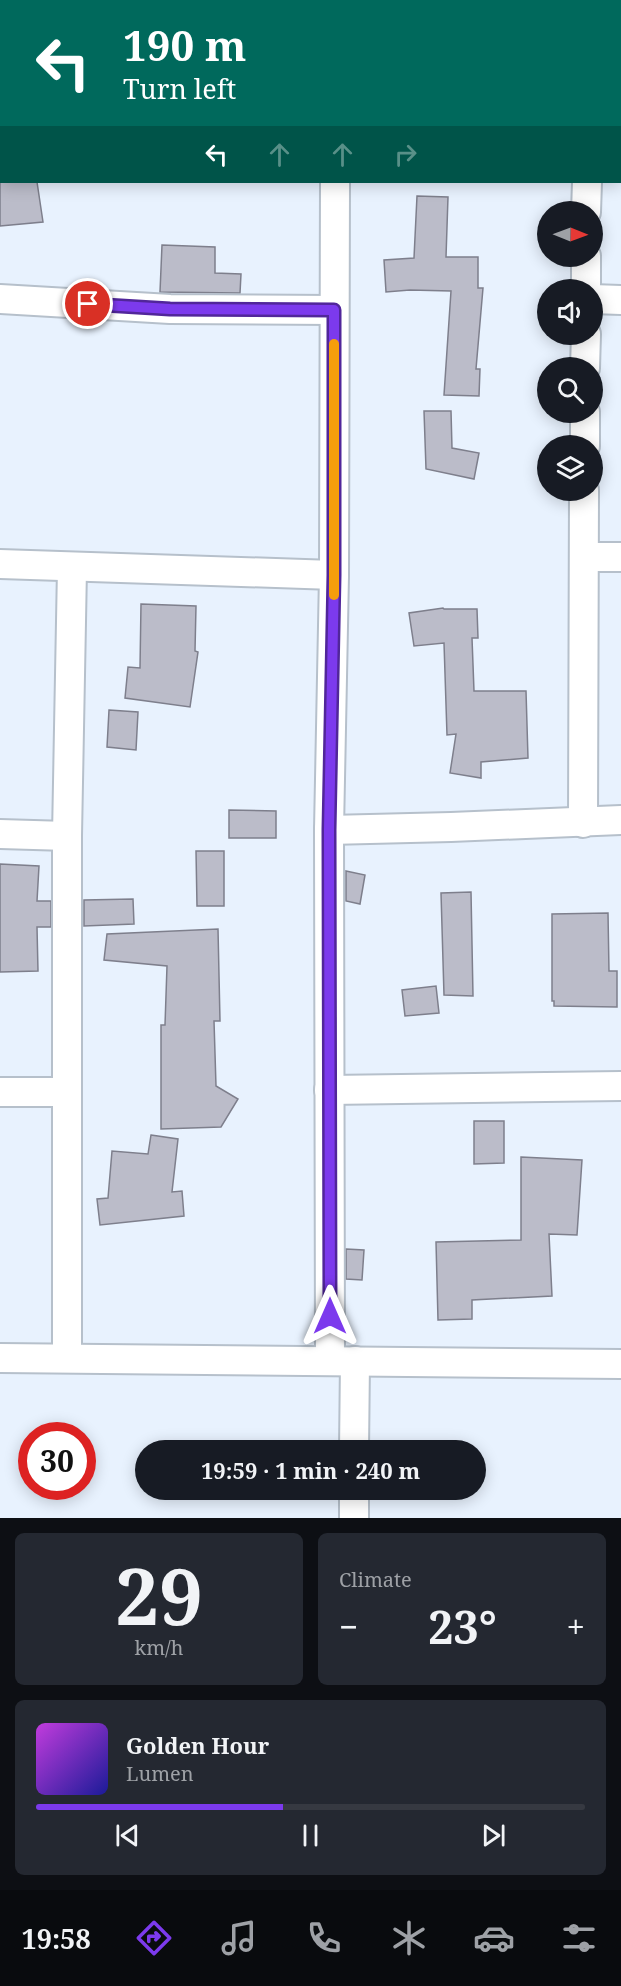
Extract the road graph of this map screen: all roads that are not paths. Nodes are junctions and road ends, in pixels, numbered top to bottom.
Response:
1 (335, 183) edge
2 (587, 183) edge
3 (586, 201) edge
4 (0, 299) edge
5 (603, 299) edge
6 (621, 300) edge
7 (334, 310) junction
8 (584, 501) edge
9 (584, 557) junction
10 (621, 557) edge
11 (0, 564) edge
12 (72, 568) junction
13 (334, 575) junction
14 (621, 820) edge
15 (583, 823) junction
16 (329, 830) junction
17 (0, 834) edge
18 (67, 836) junction
19 (621, 1086) edge
20 (329, 1090) junction
21 (0, 1092) edge
22 (67, 1092) junction
23 (0, 1358) edge
24 (67, 1358) junction
25 (342, 1361) junction
26 (621, 1364) edge
27 (353, 1440) edge
28 (354, 1500) edge
29 (354, 1518) edge

1 - 7 street
2 - 3 street
4 - 7 street
5 - 6 street
7 - 13 street
8 - 9 street
9 - 10 street
9 - 15 street
11 - 12 street
12 - 13 street
12 - 18 street
13 - 16 street
14 - 15 street
15 - 16 street
16 - 20 street
17 - 18 street
18 - 22 street
19 - 20 street
20 - 25 street
21 - 22 street
22 - 24 street
23 - 24 street
24 - 25 street
25 - 26 street
25 - 27 street
28 - 29 street

